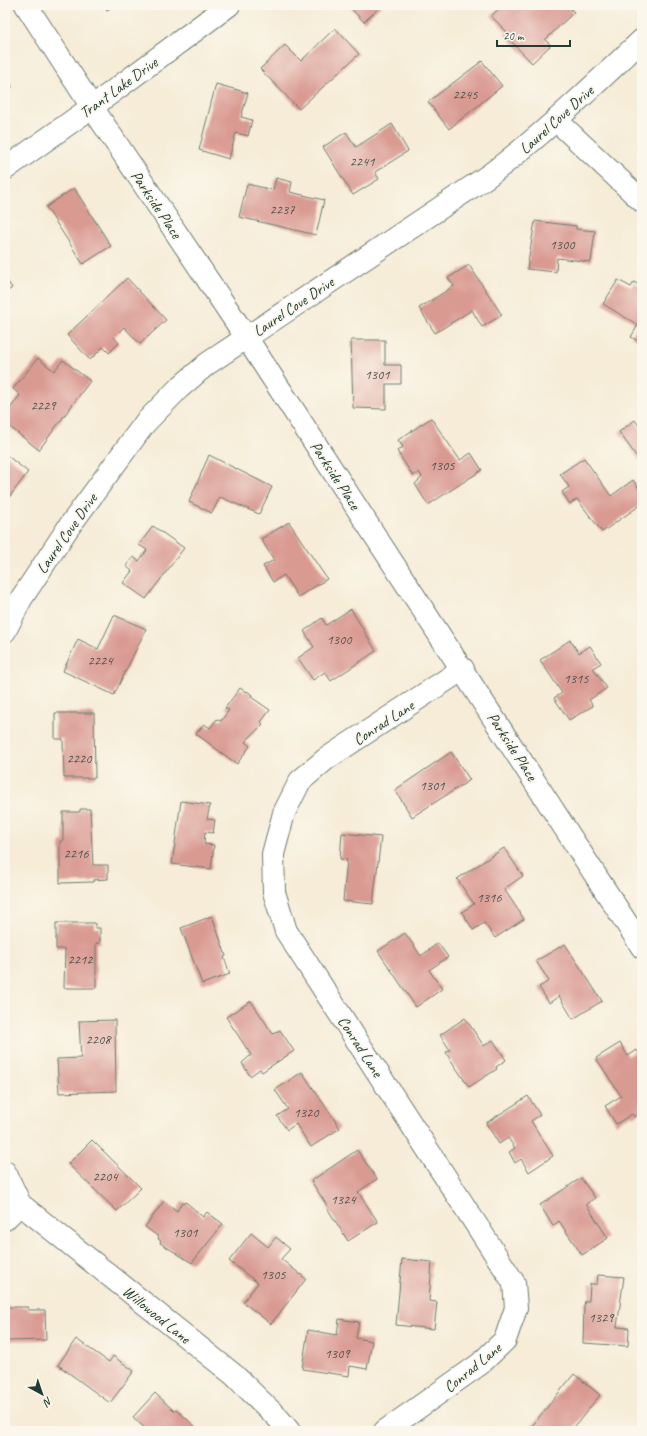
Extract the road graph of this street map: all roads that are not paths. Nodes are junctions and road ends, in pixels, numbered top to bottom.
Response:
1 (26, 5) edge
2 (229, 5) edge
3 (642, 40) edge
4 (92, 107) junction
5 (557, 120) junction
6 (5, 169) edge
7 (642, 200) edge
8 (246, 337) junction
9 (5, 631) edge
10 (463, 669) junction
11 (642, 947) edge
12 (5, 1172) edge
13 (12, 1211) edge
14 (289, 1431) edge
15 (385, 1431) edge

1 - 4 street, Parkside Place
2 - 4 street, Trant Lake Drive
3 - 5 street, Laurel Cove Drive
4 - 6 street, Trant Lake Drive
4 - 8 street, Parkside Place
5 - 7 street
5 - 8 street, Laurel Cove Drive
8 - 9 street, Laurel Cove Drive
8 - 10 street, Parkside Place
10 - 11 street, Parkside Place
10 - 15 street, Conrad Lane
12 - 13 street
13 - 14 street, Willowood Lane

